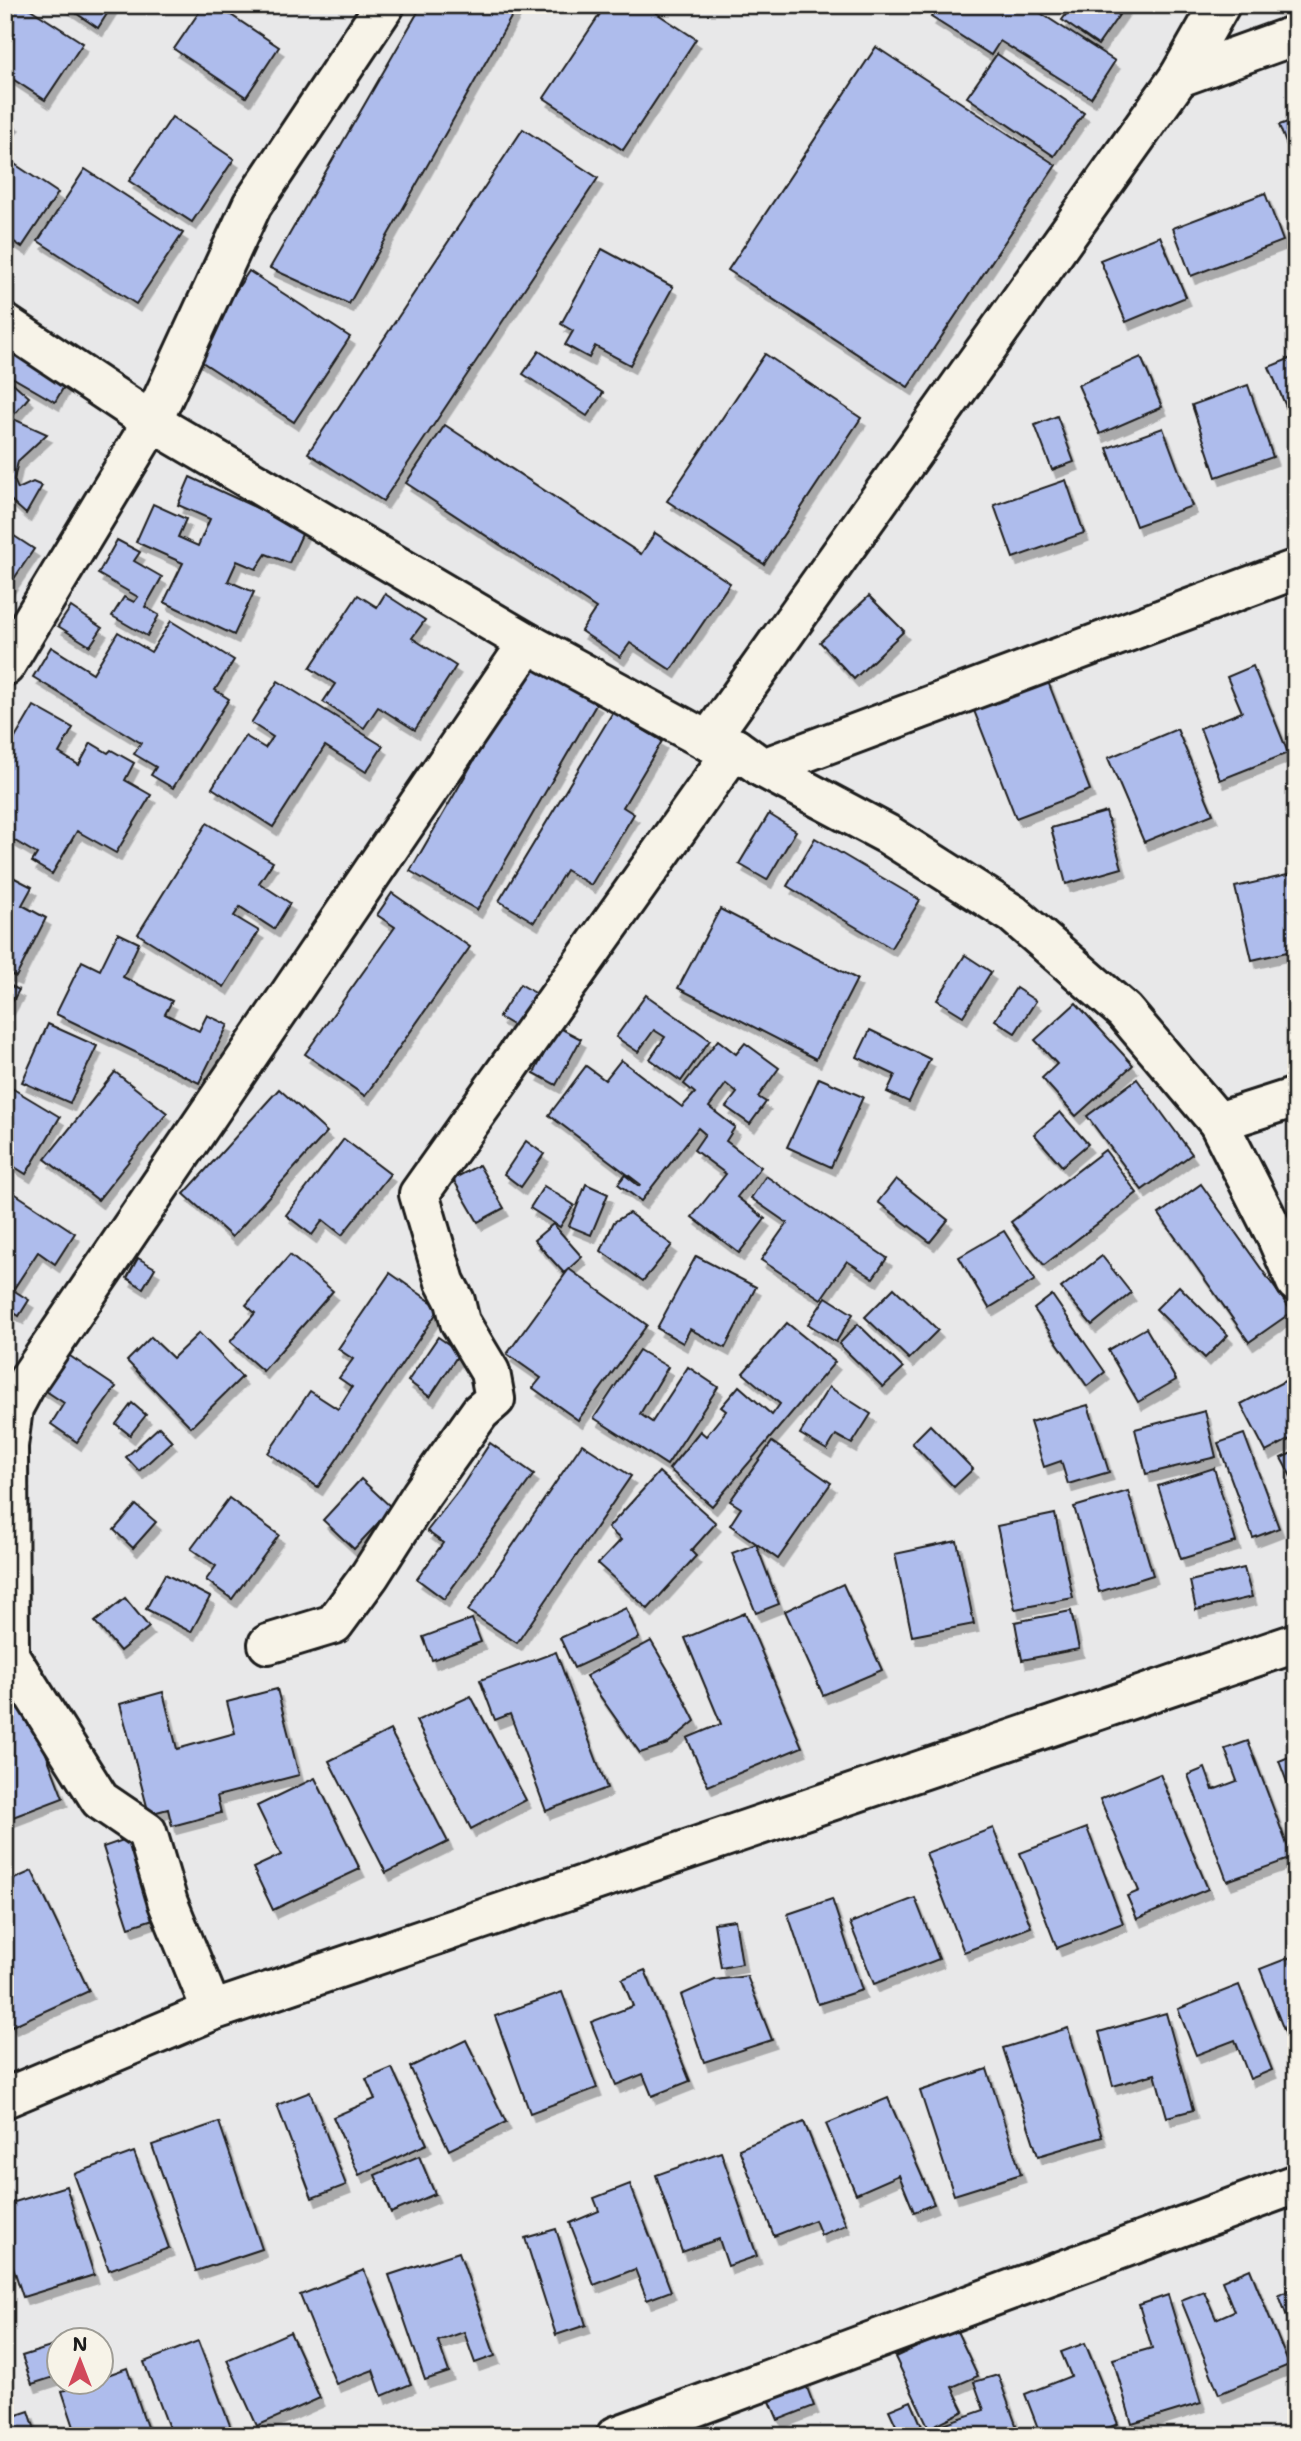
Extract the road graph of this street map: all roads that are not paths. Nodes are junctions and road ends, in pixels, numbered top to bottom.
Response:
1 (385, 5) edge
2 (1220, 5) edge
3 (1296, 35) edge
4 (1178, 78) junction
5 (5, 324) edge
6 (152, 422) junction
7 (1296, 569) edge
8 (528, 643) junction
9 (5, 666) edge
10 (736, 752) junction
11 (1296, 1097) edge
12 (1218, 1122) junction
13 (1296, 1282) edge
14 (1296, 1643) edge
15 (268, 1644) dead end
16 (7, 1659) edge
17 (212, 2011) junction
18 (5, 2098) edge
19 (1296, 2184) edge
20 (616, 2436) edge

1 - 6 street
2 - 4 street
3 - 4 street
4 - 10 street
5 - 6 street
6 - 8 street
6 - 9 street
7 - 10 street
8 - 10 street
8 - 16 street
10 - 12 street
10 - 15 street
11 - 12 street
12 - 13 street
14 - 17 street
16 - 17 street
17 - 18 street
19 - 20 street

